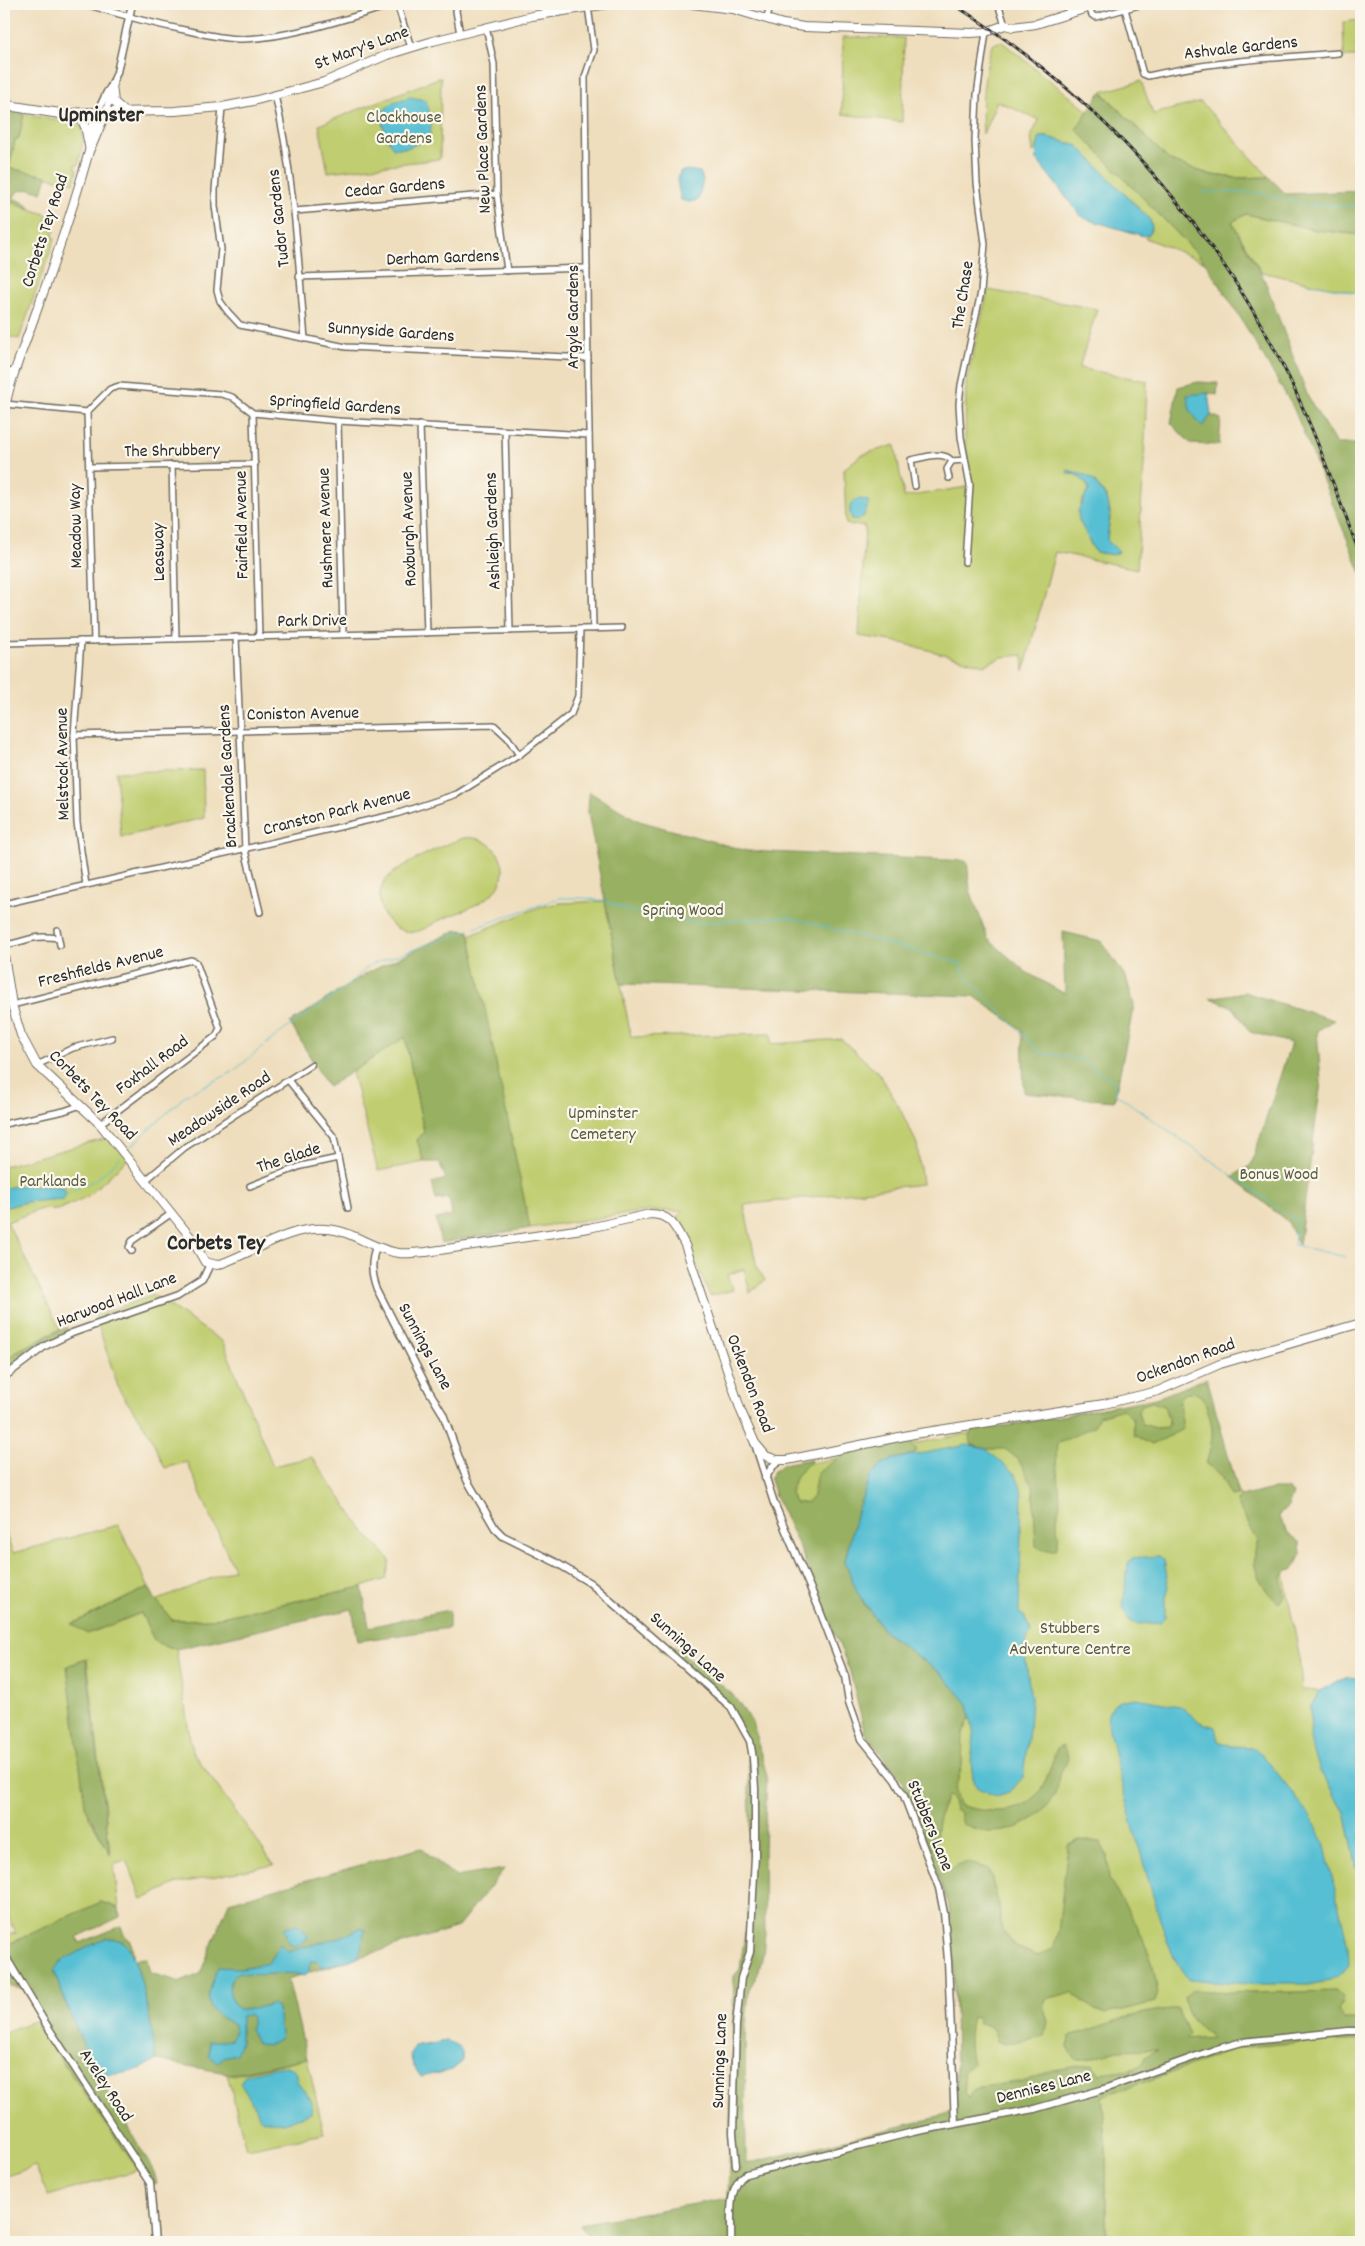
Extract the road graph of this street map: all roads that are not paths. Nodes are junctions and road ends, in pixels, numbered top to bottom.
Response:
1 (86, 4) edge
2 (132, 4) edge
3 (396, 4) edge
4 (457, 4) edge
5 (608, 4) edge
6 (692, 4) edge
7 (770, 4) edge
8 (998, 4) edge
9 (1100, 4) edge
10 (1144, 4) edge
11 (588, 6) junction
12 (1079, 7) edge
13 (1089, 7) junction
14 (1125, 9) junction
15 (129, 16) junction
16 (767, 19) junction
17 (1005, 25) junction
18 (486, 27) junction
19 (986, 32) junction
20 (460, 34) junction
21 (411, 48) junction
22 (1338, 53) dead end
23 (112, 87) junction
24 (275, 95) junction
25 (4, 105) edge
26 (222, 107) junction
27 (127, 113) junction
28 (70, 115) junction
29 (100, 116) junction
30 (82, 119) junction
31 (90, 147) junction
32 (497, 194) junction
33 (295, 211) junction
34 (587, 268) junction
35 (506, 271) junction
36 (300, 277) junction
37 (305, 339) junction
38 (588, 358) junction
39 (4, 371) edge
40 (14, 372) junction
41 (4, 408) edge
42 (87, 412) junction
43 (253, 413) junction
44 (338, 421) junction
45 (420, 426) junction
46 (505, 430) junction
47 (589, 435) junction
48 (965, 460) junction
49 (952, 461) junction
50 (255, 464) junction
51 (172, 465) junction
52 (89, 467) junction
53 (949, 478) dead end
54 (915, 486) dead end
55 (965, 562) dead end
56 (622, 628) dead end
57 (580, 629) junction
58 (593, 629) junction
59 (510, 631) junction
60 (427, 633) junction
61 (343, 634) junction
62 (259, 636) junction
63 (236, 637) junction
64 (176, 638) junction
65 (81, 641) junction
66 (94, 641) junction
67 (4, 643) edge
68 (241, 730) junction
69 (74, 735) junction
70 (519, 755) junction
71 (245, 850) junction
72 (86, 885) junction
73 (4, 904) edge
74 (260, 912) dead end
75 (57, 930) dead end
76 (58, 938) junction
77 (60, 945) dead end
78 (4, 946) edge
79 (4, 955) edge
80 (12, 1005) junction
81 (220, 1028) joint
82 (112, 1038) dead end
83 (38, 1065) junction
84 (311, 1065) dead end
85 (288, 1080) junction
86 (81, 1105) junction
87 (4, 1124) edge
88 (100, 1124) junction
89 (338, 1158) junction
90 (146, 1180) junction
91 (250, 1186) dead end
92 (348, 1208) dead end
93 (172, 1213) junction
94 (376, 1246) junction
95 (132, 1251) dead end
96 (210, 1264) junction
97 (1361, 1323) edge
98 (4, 1377) edge
99 (755, 1443) junction
100 (781, 1460) junction
101 (765, 1478) junction
102 (4, 1954) edge
103 (1361, 2031) edge
104 (955, 2123) junction
105 (736, 2165) dead end
106 (155, 2242) edge
107 (731, 2242) edge

1 - 15 street
2 - 15 street
3 - 15 street
3 - 21 street
4 - 20 street
5 - 11 main road, St Mary's Lane
6 - 16 main road
7 - 16 street
8 - 17 street
9 - 13 main road
10 - 14 street
11 - 18 main road, St Mary's Lane
11 - 34 street, Argyle Gardens
12 - 13 main road
12 - 17 main road
13 - 14 street
14 - 22 street, Ashvale Gardens
15 - 23 street
16 - 19 main road
17 - 19 main road
18 - 20 main road, St Mary's Lane
18 - 32 street, New Place Gardens
19 - 48 street, The Chase
20 - 21 main road, St Mary's Lane
21 - 24 main road, St Mary's Lane
23 - 27 main road
23 - 29 street
24 - 26 main road, St Mary's Lane
24 - 33 street, Tudor Gardens
25 - 28 main road, St Mary's Lane
26 - 27 main road, St Mary's Lane
26 - 37 street, Sunnyside Gardens
27 - 29 main road, St Mary's Lane
28 - 29 main road, St Mary's Lane
28 - 30 main road
29 - 30 main road, St Mary's Lane
29 - 31 main road, Corbets Tey Road
30 - 31 main road
31 - 40 main road, Corbets Tey Road
32 - 33 street, Cedar Gardens
32 - 35 street, New Place Gardens
33 - 36 street, Tudor Gardens
34 - 35 street, Derham Gardens
34 - 38 street, Argyle Gardens
35 - 36 street, Derham Gardens
36 - 37 street, Tudor Gardens
37 - 38 street, Sunnyside Gardens
38 - 47 street, Argyle Gardens
39 - 40 street
40 - 41 main road, Corbets Tey Road
41 - 42 street
42 - 43 street, Springfield Gardens
42 - 52 street, Meadow Way
43 - 44 street, Springfield Gardens
43 - 50 street, Fairfield Avenue
44 - 45 street, Springfield Gardens
44 - 61 street, Rushmere Avenue
45 - 46 street, Springfield Gardens
45 - 60 street, Roxburgh Avenue
46 - 47 street, Springfield Gardens
46 - 59 street, Ashleigh Gardens
47 - 58 street, Argyle Gardens
48 - 49 street
48 - 55 street, The Chase
49 - 53 street
49 - 54 street
50 - 51 street, The Shrubbery
50 - 62 street, Fairfield Avenue
51 - 52 street, The Shrubbery
51 - 64 street, Leasway
52 - 66 street, Meadow Way
56 - 58 street, Park Drive
57 - 58 street, Park Drive
57 - 59 street, Park Drive
57 - 70 street, Cranston Park Avenue
59 - 60 street, Park Drive
60 - 61 street, Park Drive
61 - 62 street, Park Drive
62 - 63 street, Park Drive
63 - 64 street, Park Drive
63 - 68 street, Brackendale Gardens
64 - 66 street, Park Drive
65 - 66 street, Park Drive
65 - 67 street, Park Drive
65 - 69 street, Melstock Avenue
68 - 69 street, Coniston Avenue
68 - 70 street, Coniston Avenue
68 - 71 street, Brackendale Gardens
69 - 72 street, Melstock Avenue
70 - 71 street, Cranston Park Avenue
71 - 72 street, Cranston Park Avenue
71 - 74 street, Brackendale Gardens
72 - 73 street, Cranston Park Avenue
75 - 76 street
76 - 77 street
76 - 78 street
79 - 80 main road, Corbets Tey Road
80 - 81 street, Freshfields Avenue
80 - 83 main road, Corbets Tey Road
81 - 88 street, Foxhall Road
82 - 83 street
83 - 86 main road, Corbets Tey Road
84 - 85 street, Meadowside Road
85 - 89 street
85 - 90 street, Meadowside Road
86 - 87 street
86 - 88 main road, Corbets Tey Road
88 - 90 main road, Corbets Tey Road
89 - 91 street, The Glade
89 - 92 street
90 - 93 main road, Corbets Tey Road
93 - 95 street
93 - 96 main road, Corbets Tey Road
94 - 96 main road, Ockendon Road
94 - 99 main road, Ockendon Road
94 - 105 street, Sunnings Lane
96 - 98 street, Harwood Hall Lane
97 - 100 main road, Ockendon Road
99 - 100 main road, Ockendon Road
99 - 101 street, Stubbers Lane
100 - 101 street
101 - 104 street, Stubbers Lane
102 - 106 street, Aveley Road
103 - 104 street, Dennises Lane
104 - 107 street, Dennises Lane

